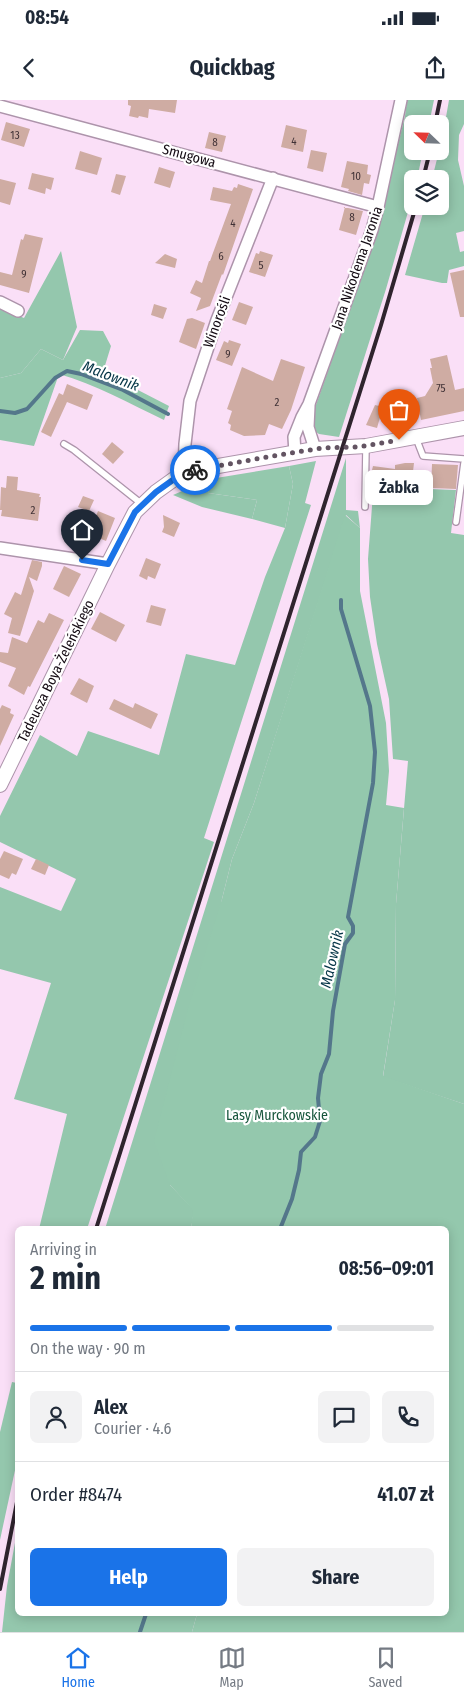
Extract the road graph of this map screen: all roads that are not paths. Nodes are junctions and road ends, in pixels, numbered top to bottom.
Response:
1 (400, 100) edge
2 (0, 106) edge
3 (273, 178) junction
4 (378, 207) junction
5 (0, 302) edge
6 (18, 311) dead end
7 (309, 404) junction
8 (464, 428) edge
9 (416, 437) junction
10 (64, 444) dead end
11 (366, 446) junction
12 (315, 449) junction
13 (295, 453) junction
14 (464, 461) edge
15 (184, 472) junction
16 (142, 505) junction
17 (365, 508) dead end
18 (456, 522) dead end
19 (0, 548) edge
20 (108, 564) junction
21 (0, 785) edge

1 - 4 street, Jana Nikodema Jaronia
2 - 3 street, Smugowa
3 - 4 street, Smugowa
3 - 15 street, Winorośli
4 - 7 street, Jana Nikodema Jaronia
5 - 6 street
7 - 12 street, Jana Nikodema Jaronia
7 - 13 street, Jana Nikodema Jaronia
8 - 9 street, Tadeusza Boya-Żeleńskiego
9 - 11 street, Tadeusza Boya-Żeleńskiego
9 - 14 lane
10 - 16 lane
11 - 12 street, Tadeusza Boya-Żeleńskiego
11 - 17 lane
12 - 13 street, Tadeusza Boya-Żeleńskiego
13 - 15 street, Tadeusza Boya-Żeleńskiego
14 - 18 lane
15 - 16 street, Tadeusza Boya-Żeleńskiego
16 - 20 street, Tadeusza Boya-Żeleńskiego
19 - 20 street
20 - 21 street, Tadeusza Boya-Żeleńskiego

